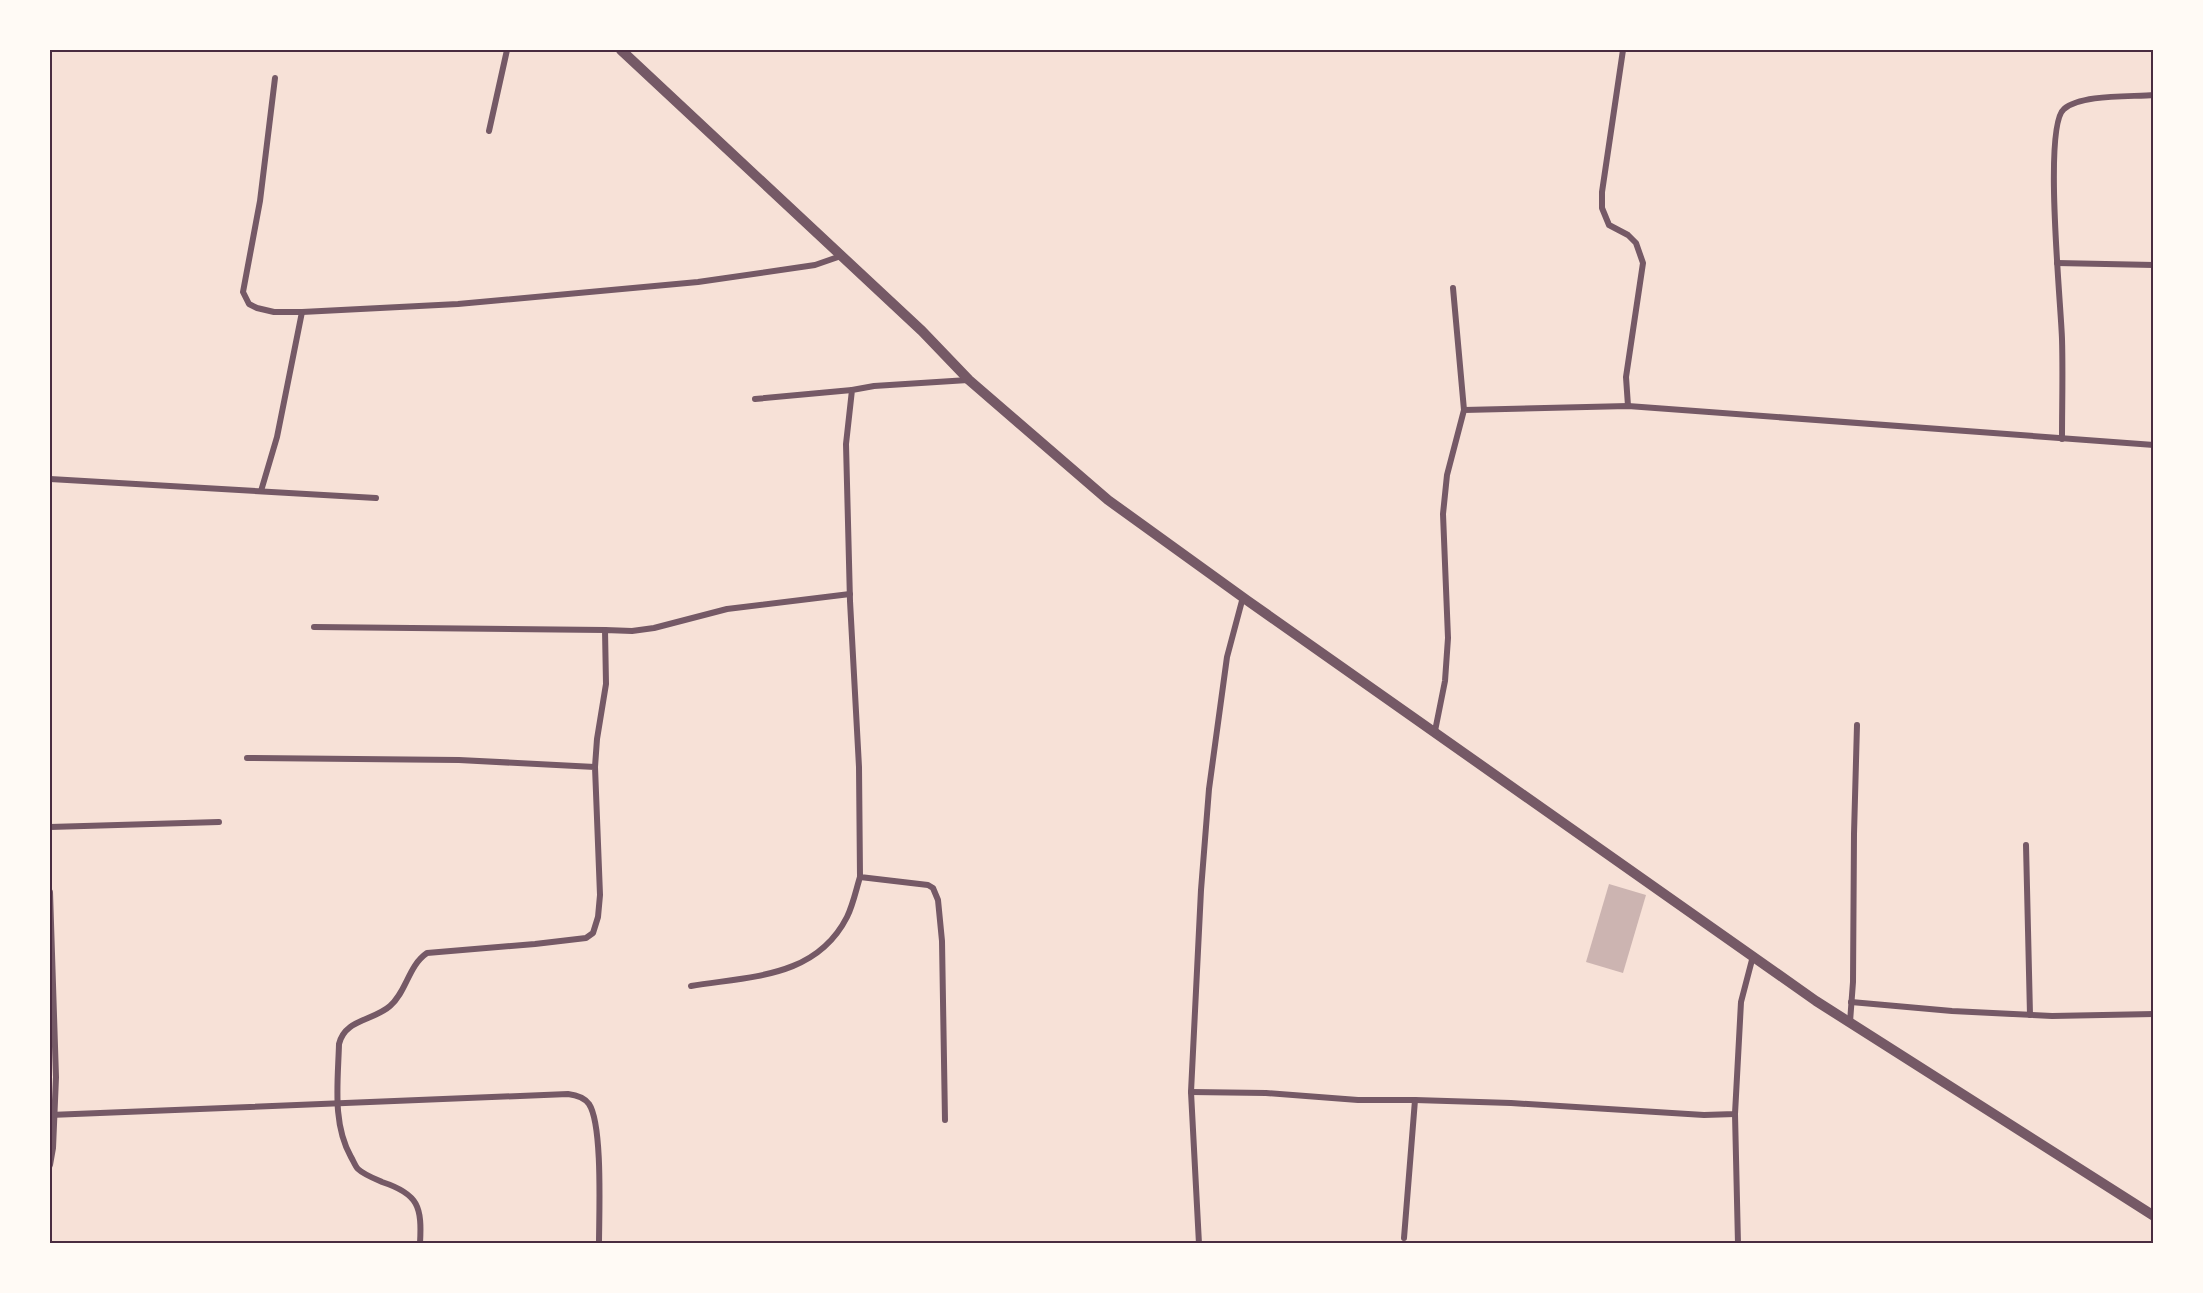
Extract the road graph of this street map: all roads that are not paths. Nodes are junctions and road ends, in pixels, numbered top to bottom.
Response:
1 (507, 50) edge
2 (621, 50) edge
3 (1623, 50) edge
4 (275, 78) dead end
5 (2154, 95) edge
6 (489, 131) dead end
7 (842, 256) junction
8 (2057, 263) junction
9 (2154, 265) edge
10 (1453, 288) dead end
11 (302, 312) junction
12 (969, 380) junction
13 (852, 390) junction
14 (755, 399) dead end
15 (1628, 406) junction
16 (1464, 410) junction
17 (2062, 439) junction
18 (2154, 445) edge
19 (50, 479) edge
20 (261, 491) junction
21 (376, 498) dead end
22 (850, 594) junction
23 (1243, 597) junction
24 (314, 627) dead end
25 (605, 630) junction
26 (1857, 725) dead end
27 (1435, 731) junction
28 (247, 758) dead end
29 (596, 767) junction
30 (219, 822) dead end
31 (50, 827) edge
32 (2026, 845) dead end
33 (860, 877) junction
34 (50, 892) edge
35 (50, 926) edge
36 (1753, 956) junction
37 (691, 986) dead end
38 (1851, 1002) junction
39 (2154, 1014) edge
40 (2030, 1015) junction
41 (1850, 1022) junction
42 (1191, 1092) junction
43 (1415, 1100) junction
44 (337, 1104) junction
45 (1735, 1114) junction
46 (52, 1115) edge
47 (945, 1120) dead end
48 (50, 1165) edge
49 (2154, 1216) edge
50 (1404, 1238) dead end
51 (420, 1244) edge
52 (599, 1244) edge
53 (1199, 1244) edge
54 (1738, 1244) edge

1 - 6 street
2 - 7 street
3 - 15 street
4 - 11 street
5 - 8 street
7 - 11 street
7 - 12 street
8 - 9 street
8 - 17 street
10 - 16 street
11 - 20 street
12 - 13 street
12 - 23 street
13 - 14 street
13 - 22 street
15 - 16 street
15 - 17 street
16 - 27 street
17 - 18 street
19 - 20 street
20 - 21 street
22 - 25 street
22 - 33 street
23 - 27 street
23 - 42 street
24 - 25 street
25 - 29 street
26 - 38 street
27 - 36 street
28 - 29 street
29 - 44 street
30 - 31 street
32 - 40 street
33 - 37 street
33 - 47 street
34 - 35 street
35 - 46 street
36 - 41 street
36 - 45 street
38 - 40 street
38 - 41 street
39 - 40 street
41 - 49 street
42 - 43 street
42 - 53 street
43 - 45 street
43 - 50 street
44 - 46 street
44 - 51 street
44 - 52 street
45 - 54 street
46 - 48 street

